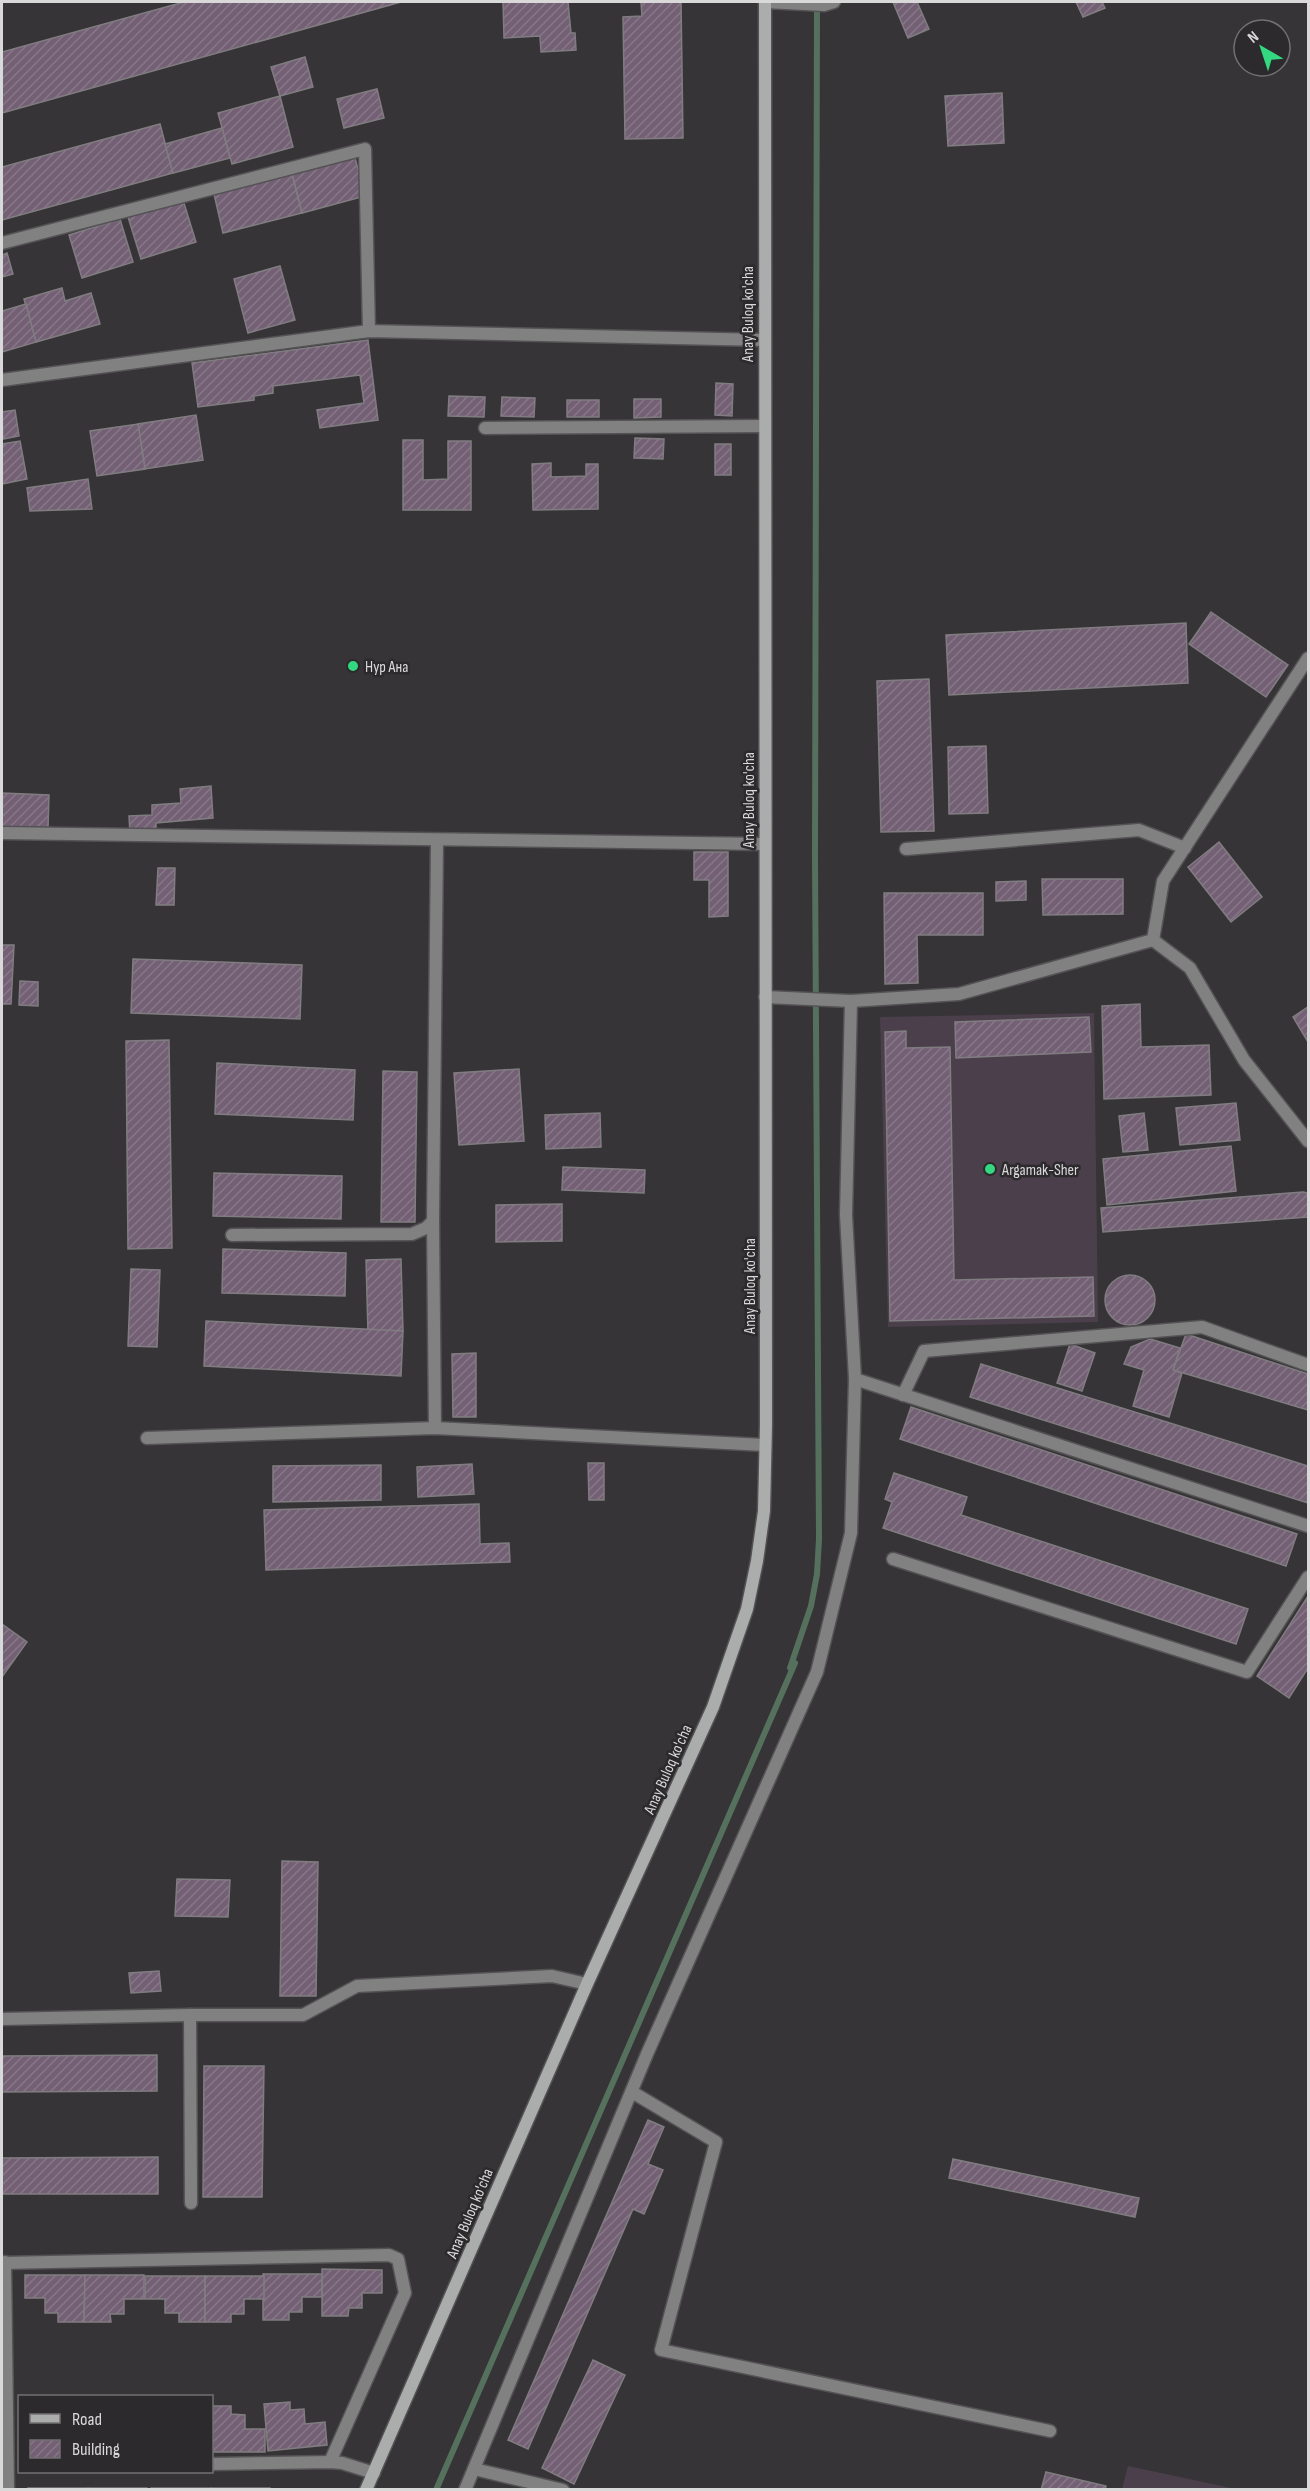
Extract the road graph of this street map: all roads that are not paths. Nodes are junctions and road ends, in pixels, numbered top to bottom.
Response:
1 (765, 2) edge
2 (829, 3) edge
3 (2, 243) edge
4 (369, 331) junction
5 (764, 340) junction
6 (2, 380) edge
7 (764, 426) junction
8 (485, 428) dead end
9 (1308, 658) edge
10 (2, 833) edge
11 (437, 841) junction
12 (764, 844) junction
13 (1185, 848) junction
14 (906, 849) dead end
15 (1153, 940) junction
16 (765, 997) junction
17 (851, 1001) junction
18 (1308, 1141) edge
19 (433, 1221) junction
20 (232, 1235) dead end
21 (1308, 1365) edge
22 (855, 1380) junction
23 (903, 1395) junction
24 (435, 1428) junction
25 (147, 1438) dead end
26 (765, 1445) junction
27 (1308, 1526) edge
28 (893, 1559) dead end
29 (1308, 1577) edge
30 (587, 1984) junction
31 (190, 2015) junction
32 (2, 2019) edge
33 (632, 2092) junction
34 (191, 2203) dead end
35 (3, 2263) edge
36 (1050, 2431) dead end
37 (330, 2462) junction
38 (213, 2464) edge
39 (10, 2468) edge
40 (474, 2469) junction
41 (374, 2473) junction
42 (8, 2490) edge
43 (366, 2490) edge
44 (465, 2490) edge
45 (563, 2490) edge

1 - 2 street
1 - 5 main road, Anay Buloq ko'cha
3 - 4 street
4 - 5 street
4 - 6 street
5 - 7 main road, Anay Buloq ko'cha
7 - 8 street
7 - 12 main road, Anay Buloq ko'cha
9 - 13 street
10 - 11 street
11 - 12 street
11 - 19 street
12 - 16 main road, Anay Buloq ko'cha
13 - 14 street
13 - 15 street
15 - 17 street
15 - 18 street
16 - 17 street
16 - 26 main road, Anay Buloq ko'cha
17 - 22 street
19 - 20 street
19 - 24 street
21 - 23 street
22 - 23 street
22 - 33 street
23 - 27 street
24 - 25 street
24 - 26 street
26 - 30 main road, Anay Buloq ko'cha
28 - 29 street
30 - 31 street
30 - 41 main road, Anay Buloq ko'cha
31 - 32 street
31 - 34 street
33 - 36 street
33 - 40 street
35 - 37 street
35 - 39 street
37 - 38 street
37 - 41 street
39 - 42 street
40 - 44 street
40 - 45 street
41 - 43 main road, Anay Buloq ko'cha

